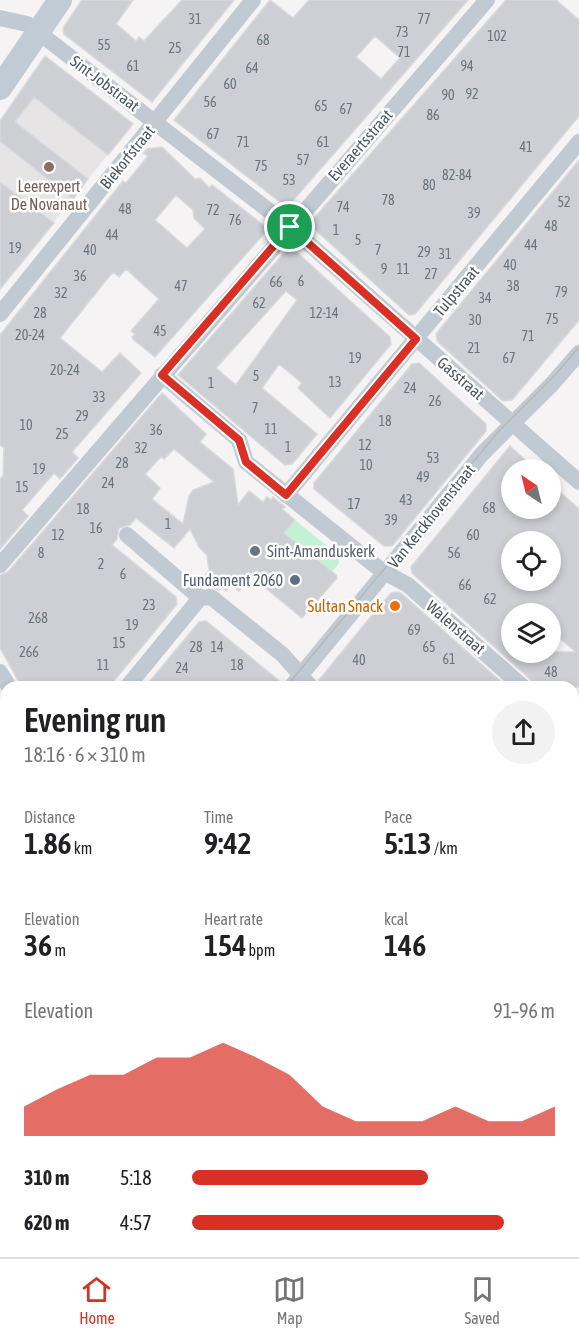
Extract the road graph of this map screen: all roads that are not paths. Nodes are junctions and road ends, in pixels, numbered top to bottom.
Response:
1 (60, 0) edge
2 (253, 0) edge
3 (487, 0) edge
4 (0, 18) edge
5 (38, 32) junction
6 (0, 88) edge
7 (156, 122) junction
8 (579, 142) edge
9 (290, 227) junction
10 (0, 314) edge
11 (416, 339) junction
12 (579, 353) edge
13 (162, 375) junction
14 (512, 423) junction
15 (579, 482) edge
16 (286, 495) junction
17 (128, 535) dead end
18 (0, 565) edge
19 (385, 573) junction
20 (200, 598) junction
21 (132, 681) edge
22 (300, 681) edge
23 (303, 681) edge
24 (516, 681) edge

1 - 5 street
2 - 7 street, Biekorfstraat
3 - 9 street, Everaertsstraat
4 - 5 street, Sint-Jobstraat
5 - 6 street
5 - 7 street, Sint-Jobstraat
7 - 9 street, Sint-Jobstraat
7 - 10 street, Biekorfstraat
8 - 11 street, Tulpstraat
9 - 11 street, Gasstraat
9 - 13 street, Everaertsstraat
11 - 14 street, Gasstraat
11 - 16 street, Tulpstraat
12 - 14 street, Van Kerckhovenstraat
13 - 16 street, Walenstraat
13 - 18 street, Everaertsstraat
14 - 15 street, Gasstraat
14 - 19 street, Van Kerckhovenstraat
16 - 19 street, Walenstraat
17 - 20 street
19 - 23 street, Van Kerckhovenstraat
19 - 24 street, Walenstraat
20 - 21 street
20 - 22 street

